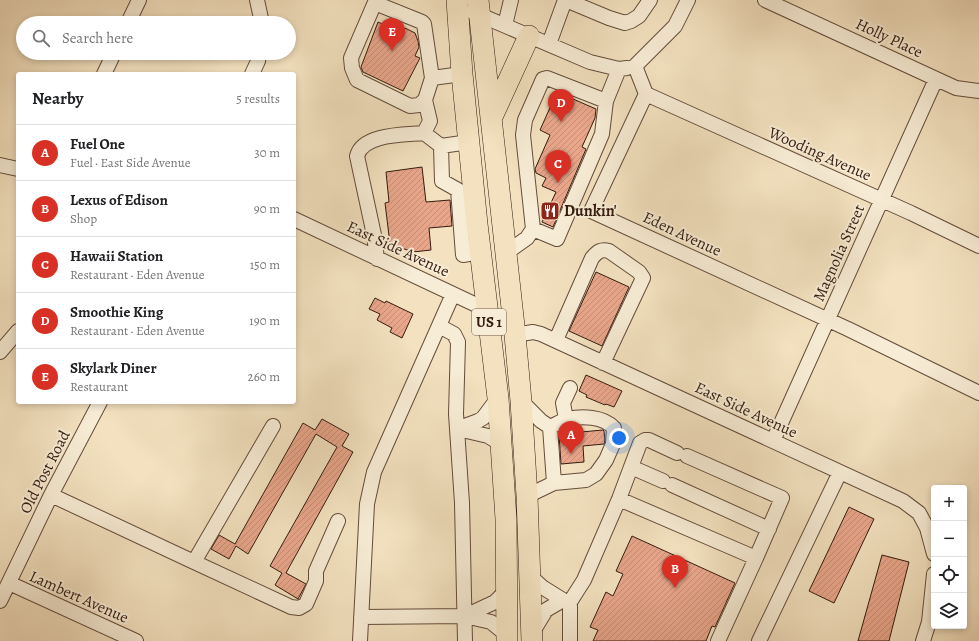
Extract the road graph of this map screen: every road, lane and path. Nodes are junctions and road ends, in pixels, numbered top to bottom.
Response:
1 (139, 0) edge
2 (257, 0) edge
3 (511, 0) edge
4 (566, 0) edge
5 (650, 0) edge
6 (688, 0) edge
7 (765, 0) edge
8 (375, 1) edge
9 (454, 2) edge
10 (479, 7) edge
11 (131, 16) edge
12 (260, 16) edge
13 (505, 25) junction
14 (529, 36) junction
15 (549, 44) junction
16 (111, 60) edge
17 (258, 60) edge
18 (635, 66) junction
19 (619, 69) junction
20 (105, 72) edge
21 (253, 72) edge
22 (462, 74) junction
23 (432, 78) junction
24 (936, 78) junction
25 (979, 91) edge
26 (646, 94) junction
27 (425, 100) junction
28 (606, 101) junction
29 (491, 120) junction
30 (424, 133) junction
31 (469, 142) junction
32 (440, 146) junction
33 (0, 165) edge
34 (16, 169) edge
35 (881, 200) junction
36 (296, 221) edge
37 (533, 229) junction
38 (979, 246) edge
39 (480, 252) junction
40 (506, 253) junction
41 (377, 259) junction
42 (453, 294) junction
43 (487, 310) junction
44 (827, 320) junction
45 (439, 326) junction
46 (16, 333) edge
47 (515, 335) junction
48 (556, 340) junction
49 (0, 352) edge
50 (603, 363) junction
51 (570, 388) dead end
52 (979, 393) edge
53 (498, 398) junction
54 (521, 401) junction
55 (99, 404) edge
56 (566, 419) junction
57 (273, 426) dead end
58 (550, 427) junction
59 (458, 429) junction
60 (773, 440) junction
61 (501, 444) junction
62 (631, 467) junction
63 (840, 472) junction
64 (554, 483) junction
65 (51, 495) junction
66 (527, 496) junction
67 (619, 499) junction
68 (338, 521) dead end
69 (769, 529) junction
70 (931, 543) edge
71 (756, 558) junction
72 (194, 562) junction
73 (530, 576) junction
74 (9, 583) junction
75 (506, 591) junction
76 (932, 593) edge
77 (0, 601) edge
78 (566, 601) junction
79 (465, 616) junction
80 (361, 617) junction
81 (532, 637) edge
82 (507, 638) edge
83 (925, 640) edge
84 (136, 641) edge
85 (360, 641) edge
86 (465, 641) edge
87 (570, 641) edge
88 (718, 641) edge
89 (759, 641) edge

1 - 11 street
2 - 12 street
3 - 13 street
4 - 5 street
4 - 15 street
6 - 18 street
7 - 24 street, Holly Place
8 - 23 street
8 - 27 street
9 - 10 street
9 - 22 highway, US 1
10 - 13 street
10 - 29 highway, US 1
13 - 14 street
14 - 15 street
14 - 29 highway
15 - 19 street
16 - 20 street
17 - 21 street
18 - 19 street
18 - 26 street
19 - 28 street
22 - 23 street
22 - 31 highway, US 1
23 - 27 street
24 - 25 street, Holly Place
24 - 35 street, Magnolia Street
26 - 35 street, Wooding Avenue
26 - 44 street, Eden Avenue
27 - 30 street
28 - 37 street
28 - 37 street
29 - 40 highway, US 1
30 - 32 street
30 - 41 street
31 - 32 street
31 - 39 highway, US 1
32 - 39 street
33 - 34 street
35 - 38 street, Wooding Avenue
35 - 44 street, Magnolia Street
36 - 41 street, East Side Avenue
37 - 40 street
39 - 43 highway, US 1
40 - 47 highway, US 1
41 - 42 street, East Side Avenue
42 - 43 street, East Side Avenue
42 - 45 street
43 - 53 highway, US 1
44 - 52 street, Eden Avenue
44 - 60 street, Magnolia Street
45 - 59 street
45 - 80 street
46 - 49 street
47 - 48 street, East Side Avenue
47 - 54 highway, US 1
48 - 50 street, East Side Avenue
48 - 50 street
50 - 60 street, East Side Avenue
51 - 56 street
53 - 59 street
53 - 61 highway, US 1
54 - 58 street
54 - 66 highway, US 1
55 - 65 street, Old Post Road
56 - 58 street
56 - 64 street
57 - 72 street
58 - 64 street
59 - 61 street
59 - 79 street
60 - 63 street, East Side Avenue
61 - 75 highway, US 1
62 - 67 street
62 - 69 street
62 - 69 street
63 - 70 street, East Side Avenue
63 - 89 street
64 - 66 street
65 - 72 street
65 - 74 street, Old Post Road
66 - 73 highway, US 1
67 - 71 street
67 - 78 street
68 - 72 street
69 - 71 street
71 - 88 street
73 - 78 street
73 - 81 highway, US 1
74 - 77 street, Old Post Road
74 - 84 street, Lambert Avenue
75 - 79 street
75 - 82 highway, US 1
76 - 83 street
78 - 81 street
78 - 87 street
79 - 80 street
79 - 82 street
79 - 86 street
80 - 85 street

